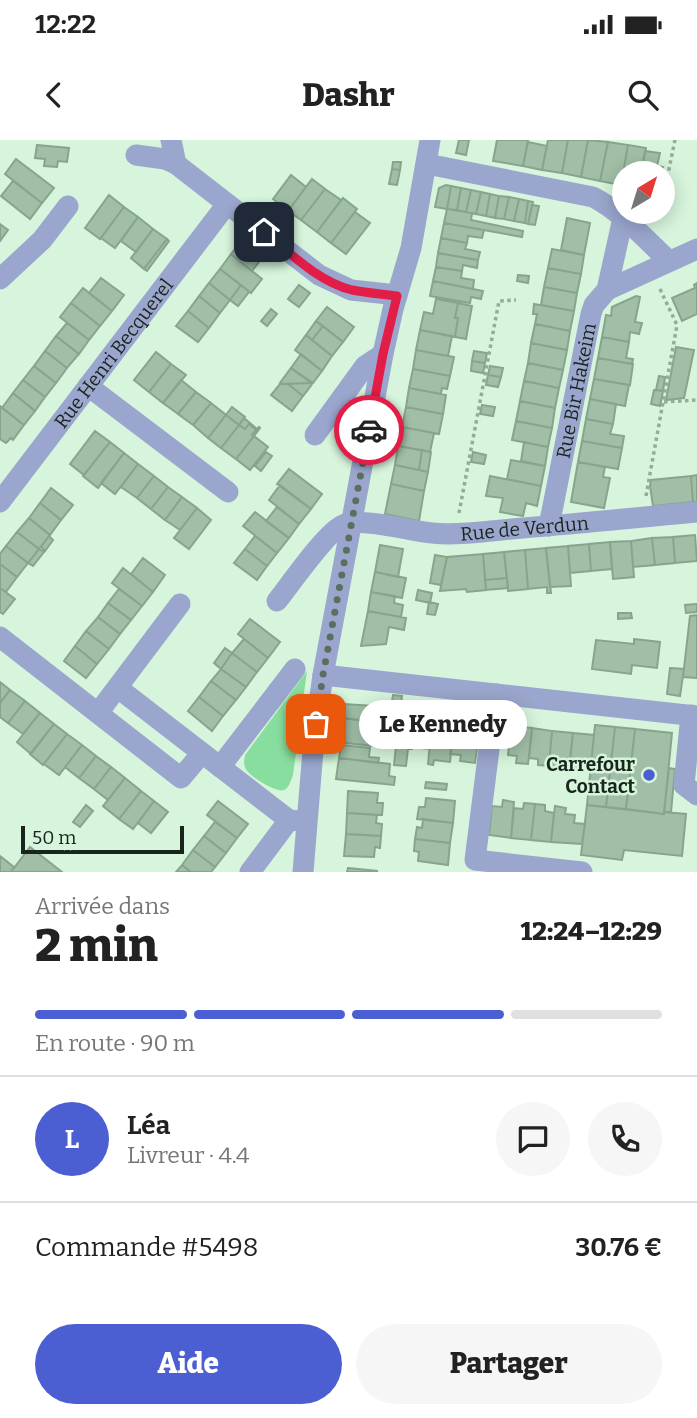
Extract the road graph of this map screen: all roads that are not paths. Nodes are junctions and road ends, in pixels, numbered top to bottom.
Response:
1 (171, 140) edge
2 (430, 140) edge
3 (136, 155) dead end
4 (176, 164) junction
5 (427, 164) junction
6 (227, 204) junction
7 (68, 206) dead end
8 (612, 210) edge
9 (622, 224) edge
10 (628, 224) edge
11 (697, 248) edge
12 (660, 265) junction
13 (0, 279) edge
14 (607, 290) junction
15 (397, 296) junction
16 (383, 354) junction
17 (88, 386) junction
18 (315, 435) dead end
19 (228, 492) dead end
20 (0, 502) edge
21 (697, 512) edge
22 (351, 523) junction
23 (549, 526) junction
24 (277, 601) dead end
25 (180, 604) dead end
26 (0, 637) edge
27 (295, 669) dead end
28 (323, 675) junction
29 (118, 688) junction
30 (496, 694) junction
31 (98, 713) junction
32 (694, 716) edge
33 (201, 753) junction
34 (220, 767) junction
35 (697, 795) edge
36 (298, 821) junction
37 (250, 872) edge
38 (303, 872) edge
39 (582, 872) edge

1 - 4 street
2 - 5 street
3 - 4 street
4 - 6 street
5 - 8 street
5 - 15 street
6 - 15 street
6 - 17 street, Rue Henri Becquerel
7 - 13 street
9 - 14 street, Rue Bir Hakeim
10 - 12 street
11 - 12 street
12 - 14 street
14 - 23 street, Rue Bir Hakeim
15 - 16 street
16 - 18 street
16 - 22 street
17 - 19 street
17 - 20 street, Rue Henri Becquerel
21 - 23 street, Rue de Verdun
22 - 23 street, Rue de Verdun
22 - 24 street
22 - 28 street
25 - 29 street
26 - 31 street
27 - 34 street
28 - 30 street
28 - 36 street
29 - 31 street
29 - 33 street
30 - 32 street
30 - 39 street
31 - 33 street
32 - 35 street
33 - 34 street
34 - 36 street
36 - 37 street
36 - 38 street

